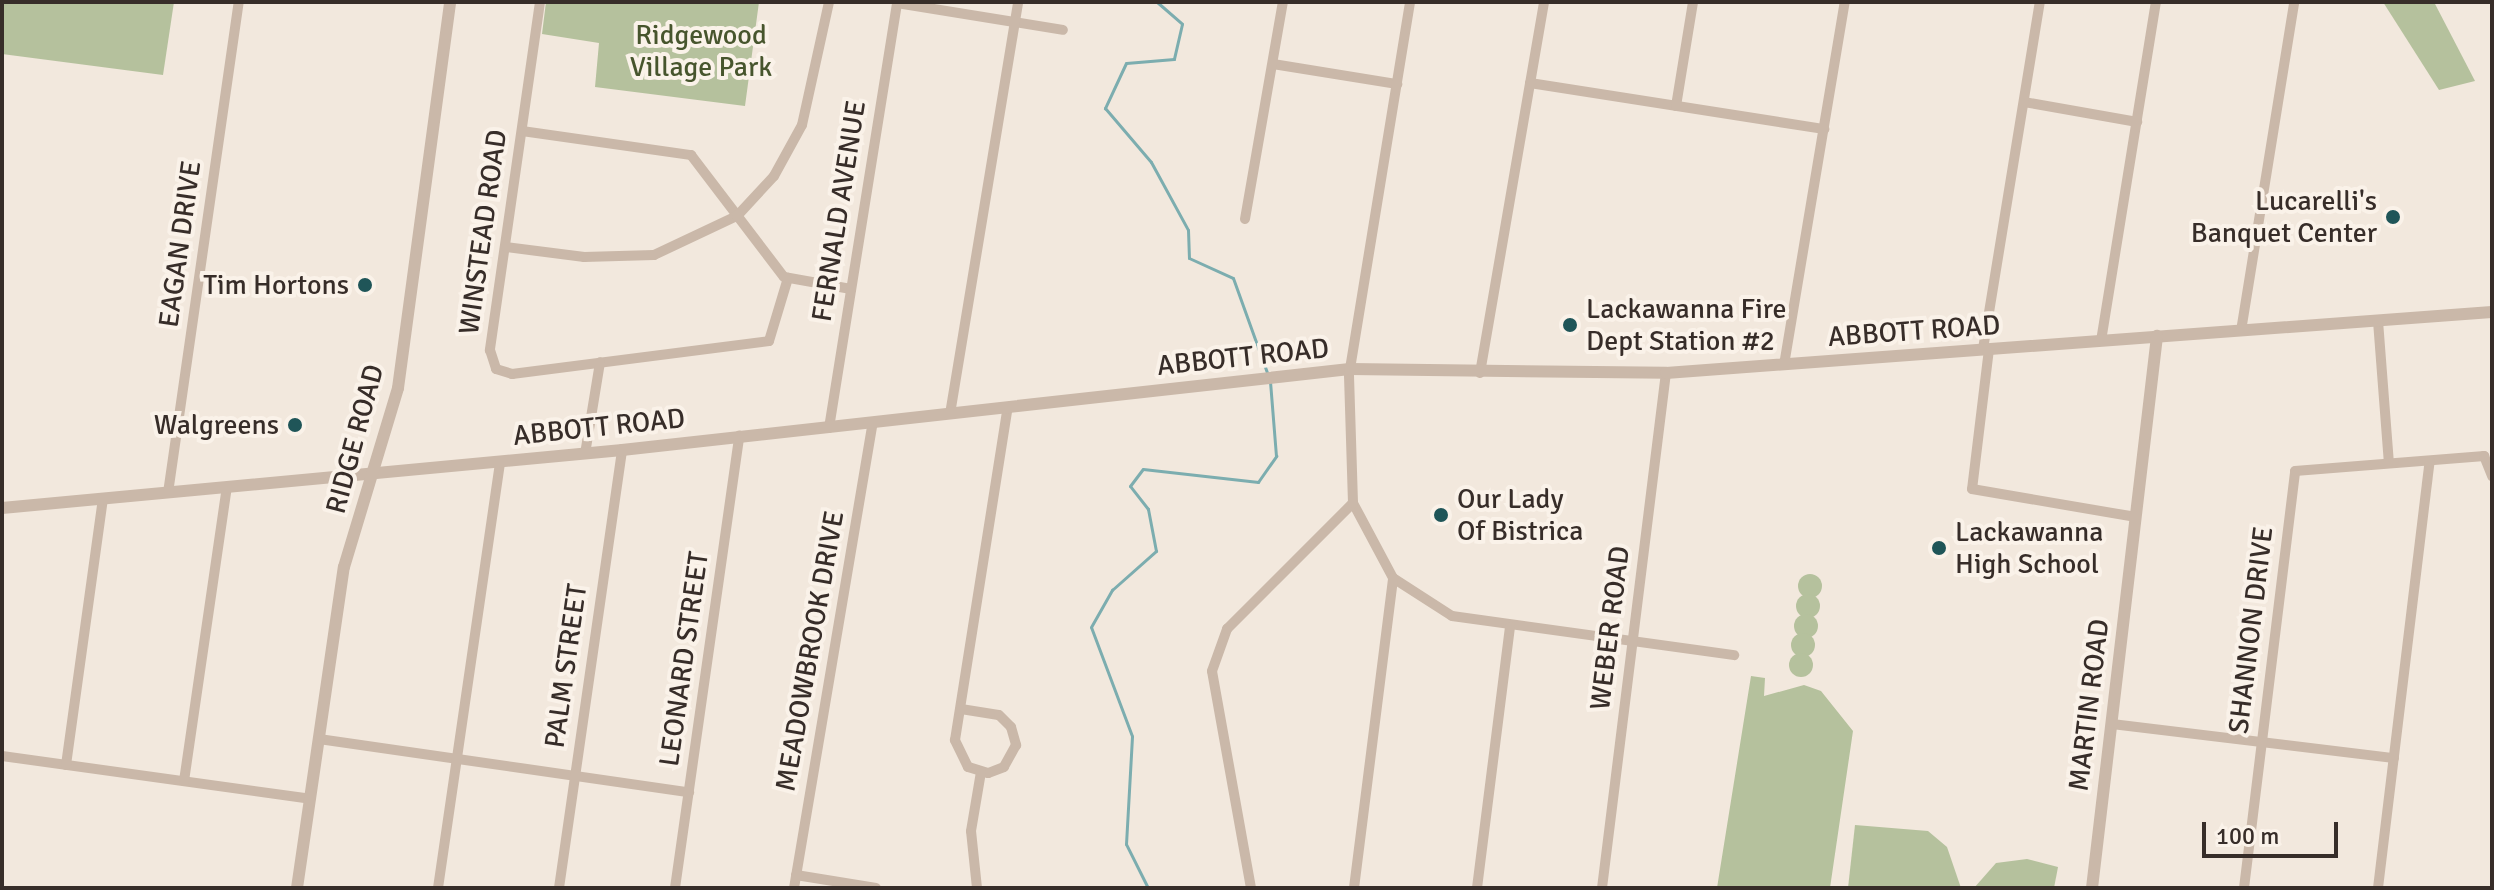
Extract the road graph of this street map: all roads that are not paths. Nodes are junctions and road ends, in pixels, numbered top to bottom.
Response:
1 (239, 2) edge
2 (450, 2) edge
3 (540, 2) edge
4 (829, 2) edge
5 (897, 2) edge
6 (1018, 2) edge
7 (1283, 2) edge
8 (1410, 2) edge
9 (1544, 2) edge
10 (1693, 2) edge
11 (1845, 2) edge
12 (2040, 2) edge
13 (2156, 2) edge
14 (2294, 2) edge
15 (1015, 22) junction
16 (1063, 30) dead end
17 (1273, 64) junction
18 (1530, 83) junction
19 (1397, 84) junction
20 (2024, 102) junction
21 (1676, 106) junction
22 (2137, 122) junction
23 (1824, 129) junction
24 (522, 131) junction
25 (737, 216) junction
26 (1245, 219) dead end
27 (506, 247) junction
28 (788, 278) junction
29 (851, 289) junction
30 (2492, 312) edge
31 (2378, 321) junction
32 (2241, 331) junction
33 (2157, 336) junction
34 (2101, 341) junction
35 (1986, 349) junction
36 (597, 362) junction
37 (1784, 365) junction
38 (1350, 369) junction
39 (1480, 373) junction
40 (1666, 373) junction
41 (1008, 407) junction
42 (950, 414) junction
43 (873, 423) junction
44 (829, 428) junction
45 (739, 436) junction
46 (622, 450) junction
47 (585, 454) junction
48 (2430, 461) junction
49 (500, 462) junction
50 (2389, 463) junction
51 (372, 474) junction
52 (2492, 476) edge
53 (227, 487) junction
54 (168, 493) junction
55 (103, 499) junction
56 (1353, 503) junction
57 (2, 508) edge
58 (2135, 517) junction
59 (1393, 578) junction
60 (1510, 627) junction
61 (1632, 643) junction
62 (1734, 655) dead end
63 (961, 709) junction
64 (2112, 724) junction
65 (319, 739) junction
66 (2261, 742) junction
67 (2, 756) edge
68 (2394, 758) junction
69 (456, 759) junction
70 (66, 765) junction
71 (981, 772) junction
72 (575, 776) junction
73 (184, 781) junction
74 (689, 792) junction
75 (310, 799) junction
76 (796, 875) junction
77 (297, 888) edge
78 (438, 888) edge
79 (559, 888) edge
80 (675, 888) edge
81 (794, 888) edge
82 (876, 888) edge
83 (977, 888) edge
84 (1251, 888) edge
85 (1354, 888) edge
86 (1477, 888) edge
87 (1602, 888) edge
88 (2092, 888) edge
89 (2244, 888) edge
90 (2378, 888) edge

1 - 54 street, EAGAN DRIVE
2 - 51 street, RIDGE ROAD
3 - 24 street, WINSTEAD ROAD
4 - 25 street
5 - 15 street
5 - 29 street, FERNALD AVENUE
6 - 15 street
7 - 17 street
8 - 19 street
9 - 18 street
10 - 21 street
11 - 23 street
12 - 20 street
13 - 22 street
14 - 32 street
15 - 16 street
15 - 42 street
17 - 19 street
17 - 26 street
18 - 21 street
18 - 39 street
19 - 38 street
20 - 22 street
20 - 35 street
21 - 23 street
22 - 34 street
23 - 37 street
24 - 25 street
24 - 27 street, WINSTEAD ROAD
25 - 27 street
25 - 28 street
27 - 36 street, WINSTEAD ROAD
28 - 29 street
28 - 36 street
29 - 44 street, FERNALD AVENUE
30 - 31 street, ABBOTT ROAD
31 - 32 street, ABBOTT ROAD
31 - 50 street
32 - 33 street, ABBOTT ROAD
33 - 34 street, ABBOTT ROAD
33 - 58 street, MARTIN ROAD
34 - 35 street, ABBOTT ROAD
35 - 37 street, ABBOTT ROAD
35 - 58 street
36 - 47 street
37 - 40 street, ABBOTT ROAD
38 - 39 street, ABBOTT ROAD
38 - 41 street, ABBOTT ROAD
38 - 56 street
39 - 40 street, ABBOTT ROAD
40 - 61 street, WEBER ROAD
41 - 42 street, ABBOTT ROAD
41 - 63 street
42 - 43 street, ABBOTT ROAD
43 - 44 street, ABBOTT ROAD
43 - 76 street, MEADOWBROOK DRIVE
44 - 45 street, ABBOTT ROAD
45 - 46 street, ABBOTT ROAD
45 - 74 street, LEONARD STREET
46 - 47 street, ABBOTT ROAD
46 - 72 street, PALM STREET
47 - 49 street, ABBOTT ROAD
48 - 50 street
48 - 52 street
48 - 68 street
49 - 51 street, ABBOTT ROAD
49 - 69 street
50 - 66 street, SHANNON DRIVE
51 - 53 street, ABBOTT ROAD
51 - 65 street, RIDGE ROAD
53 - 54 street, ABBOTT ROAD
53 - 73 street
54 - 55 street, ABBOTT ROAD
55 - 57 street, ABBOTT ROAD
55 - 70 street
56 - 59 street
56 - 84 street
58 - 64 street, MARTIN ROAD
59 - 60 street
59 - 85 street
60 - 61 street
60 - 86 street
61 - 62 street
61 - 87 street, WEBER ROAD
63 - 71 street
63 - 71 street
64 - 66 street
64 - 88 street, MARTIN ROAD
65 - 69 street
65 - 75 street, RIDGE ROAD
66 - 68 street
66 - 89 street, SHANNON DRIVE
67 - 70 street
68 - 90 street
69 - 72 street
69 - 78 street
70 - 73 street
71 - 83 street
72 - 74 street
72 - 79 street, PALM STREET
73 - 75 street
74 - 80 street, LEONARD STREET
75 - 77 street, RIDGE ROAD
76 - 81 street, MEADOWBROOK DRIVE
76 - 82 street

